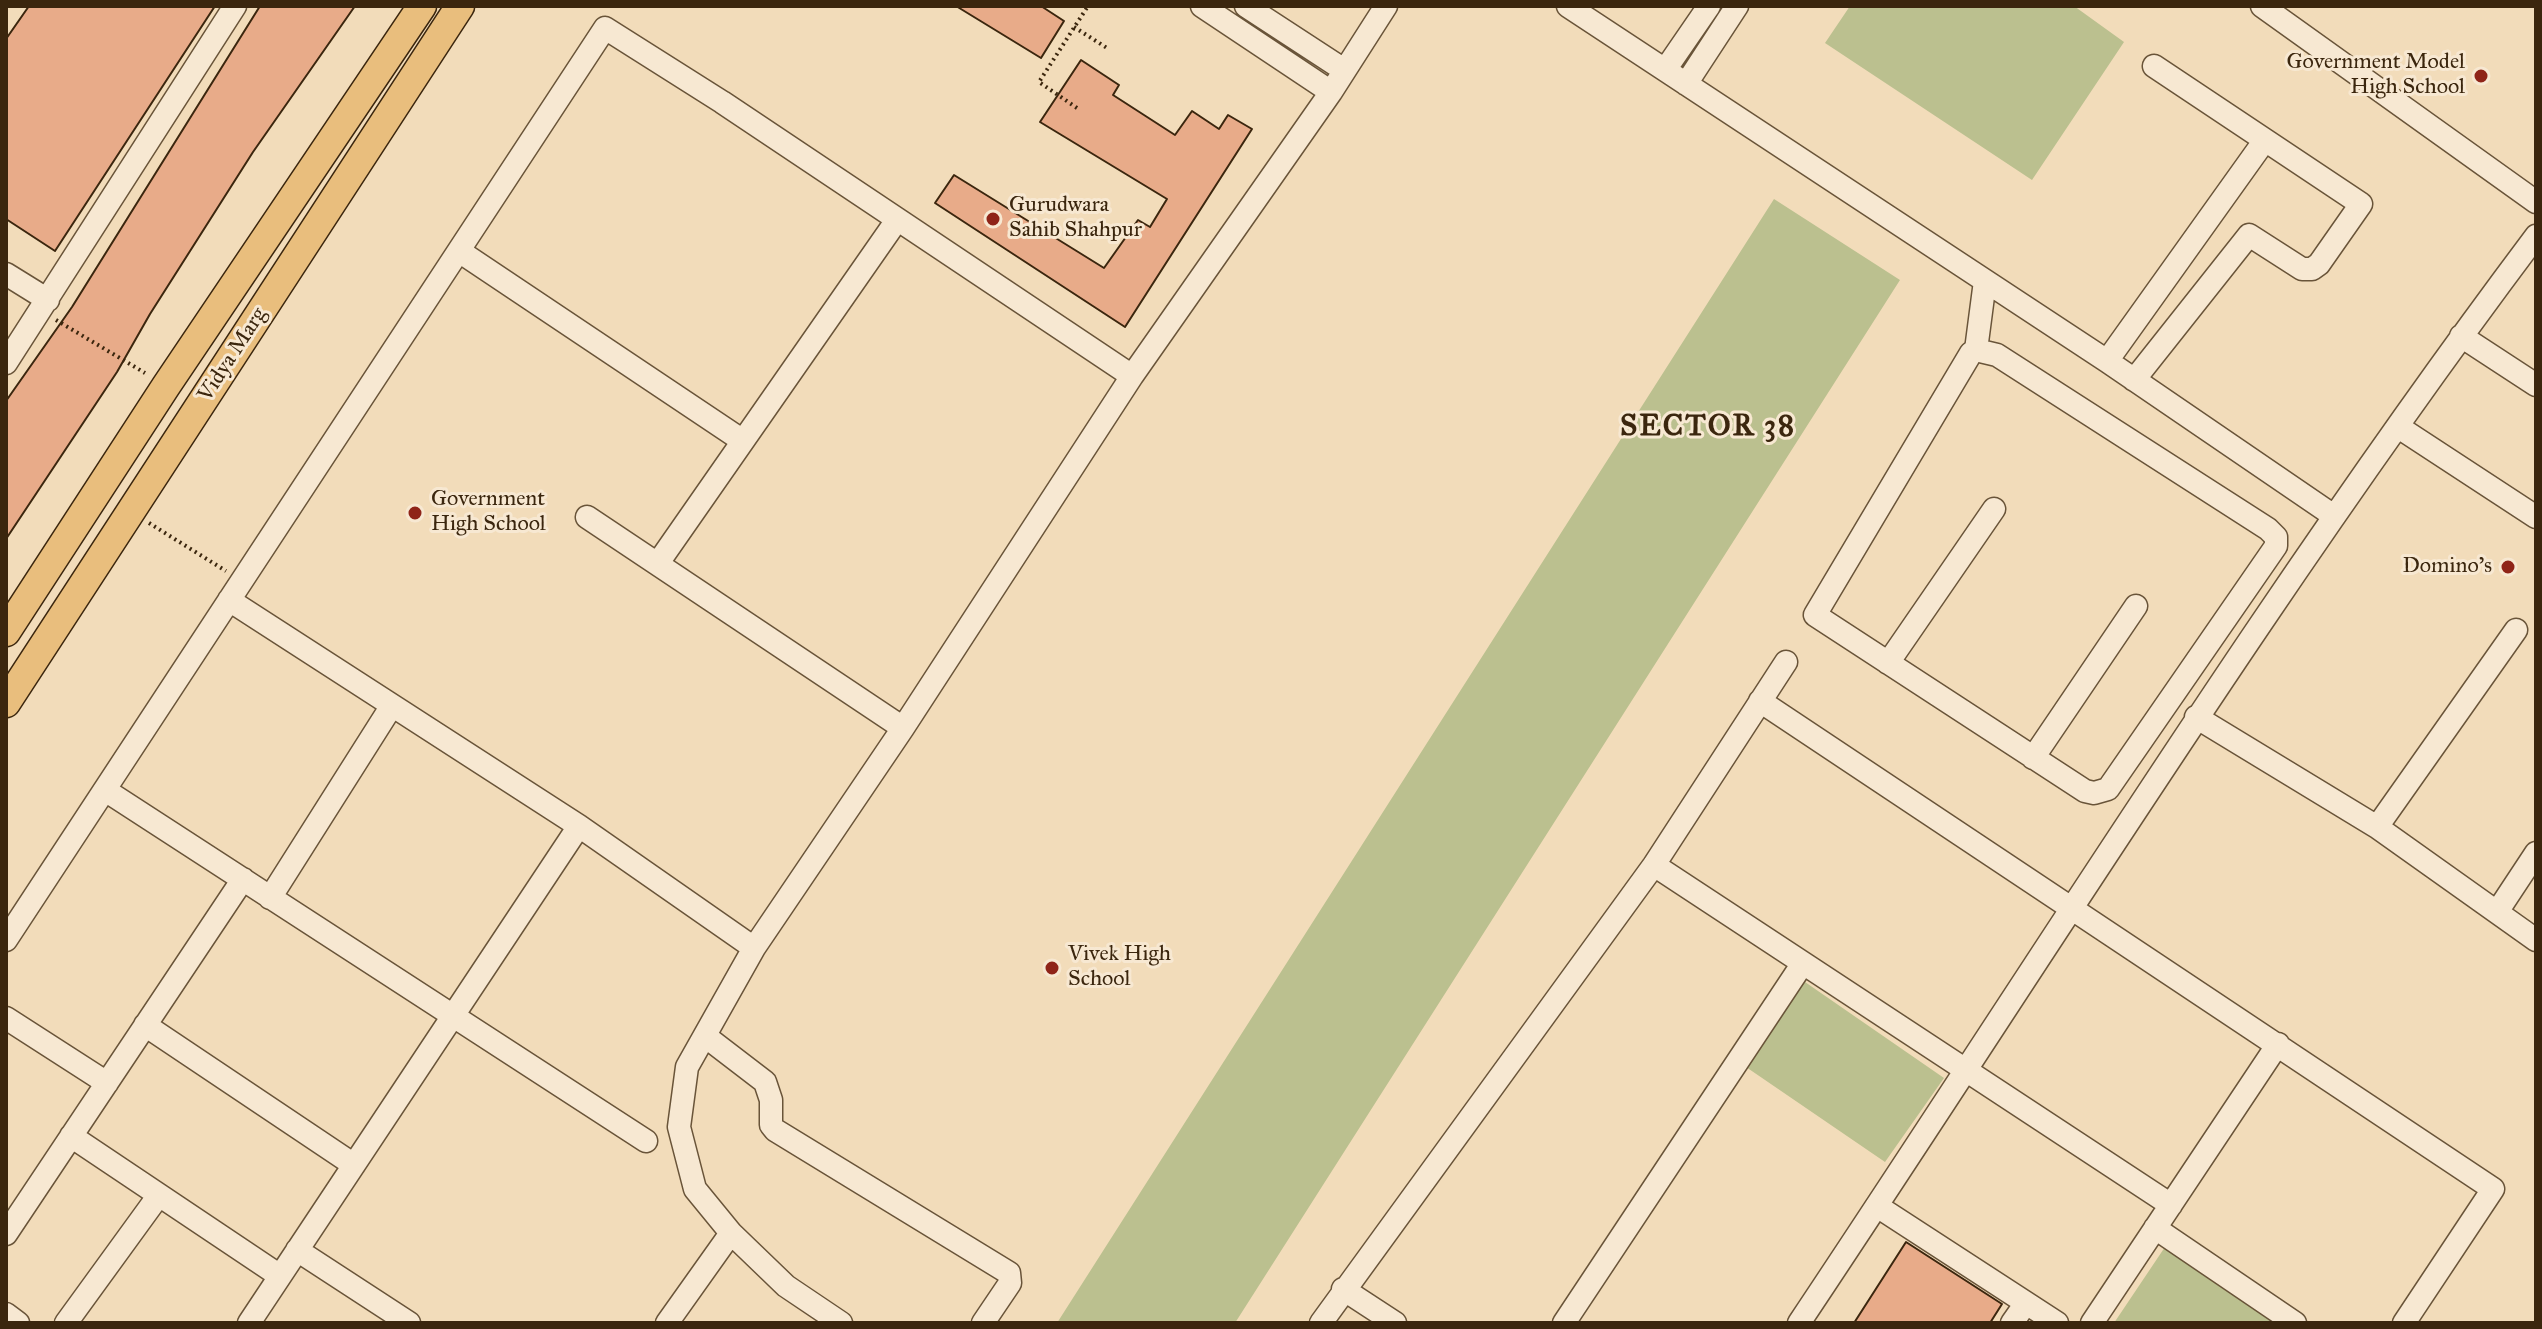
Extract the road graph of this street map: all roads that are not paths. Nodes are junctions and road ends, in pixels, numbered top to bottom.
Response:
1 (235, 6) edge
2 (422, 6) edge
3 (460, 6) edge
4 (1202, 6) edge
5 (1246, 6) edge
6 (1386, 6) edge
7 (1568, 6) edge
8 (1709, 6) edge
9 (1737, 6) edge
10 (2262, 6) edge
11 (2154, 66) dead end
12 (1344, 70) junction
13 (1665, 70) junction
14 (1686, 84) junction
15 (1331, 92) junction
16 (2265, 140) junction
17 (2536, 202) edge
18 (897, 220) junction
19 (2536, 236) edge
20 (459, 251) junction
21 (6, 274) edge
22 (1985, 281) junction
23 (44, 305) junction
24 (2461, 336) junction
25 (1976, 350) junction
26 (2107, 361) junction
27 (6, 363) edge
28 (1132, 376) junction
29 (2134, 380) junction
30 (2536, 385) edge
31 (2400, 428) junction
32 (743, 441) junction
33 (1994, 509) dead end
34 (2334, 516) junction
35 (587, 517) dead end
36 (2536, 517) edge
37 (658, 563) junction
38 (229, 600) junction
39 (2136, 606) dead end
40 (2516, 630) dead end
41 (6, 632) edge
42 (1786, 662) dead end
43 (1888, 663) junction
44 (1760, 701) junction
45 (6, 703) edge
46 (391, 707) junction
47 (2196, 717) junction
48 (903, 728) junction
49 (2033, 758) junction
50 (105, 790) junction
51 (579, 826) junction
52 (2377, 827) junction
53 (2536, 853) edge
54 (1654, 865) junction
55 (243, 879) junction
56 (270, 898) junction
57 (2073, 910) junction
58 (2497, 912) junction
59 (6, 940) edge
60 (2536, 940) edge
61 (754, 948) junction
62 (1803, 963) junction
63 (453, 1015) junction
64 (6, 1018) edge
65 (145, 1025) junction
66 (705, 1036) junction
67 (2278, 1044) junction
68 (1967, 1072) junction
69 (107, 1083) junction
70 (71, 1136) junction
71 (646, 1141) dead end
72 (354, 1165) junction
73 (159, 1195) junction
74 (2171, 1205) junction
75 (1877, 1206) junction
76 (2155, 1228) junction
77 (731, 1233) junction
78 (6, 1234) edge
79 (297, 1250) junction
80 (280, 1276) junction
81 (1343, 1289) junction
82 (2026, 1303) junction
83 (6, 1314) edge
84 (18, 1323) edge
85 (66, 1323) edge
86 (249, 1323) edge
87 (409, 1323) edge
88 (667, 1323) edge
89 (841, 1323) edge
90 (983, 1323) edge
91 (1321, 1323) edge
92 (1395, 1323) edge
93 (1564, 1323) edge
94 (1799, 1323) edge
95 (2012, 1323) edge
96 (2057, 1323) edge
97 (2092, 1323) edge
98 (2295, 1323) edge
99 (2404, 1323) edge

1 - 23 street
2 - 41 main road, Vidya Marg
3 - 45 main road, Vidya Marg
4 - 15 street
5 - 12 street
6 - 12 street
7 - 13 street
8 - 13 street
9 - 14 street
10 - 17 street
11 - 16 street
12 - 15 street
13 - 14 street
14 - 22 street
15 - 28 street
16 - 26 street
16 - 29 street
18 - 20 street
18 - 28 street
18 - 32 street
19 - 24 street
20 - 32 street
20 - 38 street
21 - 23 street
22 - 25 street
22 - 26 street
23 - 27 street
24 - 30 street
24 - 31 street
25 - 43 street
25 - 49 street
26 - 29 street
28 - 48 street
29 - 34 street
31 - 34 street
31 - 36 street
32 - 37 street
33 - 43 street
34 - 47 street
35 - 37 street
37 - 48 street
38 - 46 street
38 - 50 street
39 - 49 street
40 - 52 street
42 - 44 street
43 - 49 street
44 - 54 street
44 - 57 street
46 - 51 street
46 - 56 street
47 - 52 street
47 - 57 street
48 - 61 street
50 - 55 street
50 - 59 street
51 - 61 street
51 - 63 street
52 - 58 street
53 - 58 street
54 - 62 street
54 - 81 street
55 - 56 street
55 - 65 street
56 - 63 street
57 - 67 street
57 - 68 street
58 - 60 street
61 - 66 street
62 - 68 street
62 - 93 street
63 - 71 street
63 - 72 street
64 - 69 street
65 - 69 street
65 - 72 street
66 - 77 street
66 - 90 street
67 - 74 street
67 - 99 street
68 - 74 street
68 - 75 street
69 - 70 street
70 - 73 street
70 - 78 street
72 - 79 street
73 - 80 street
73 - 85 street
74 - 76 street
75 - 82 street
75 - 94 street
76 - 97 street
76 - 98 street
77 - 88 street
77 - 89 street
79 - 80 street
79 - 87 street
80 - 86 street
81 - 91 street
81 - 92 street
82 - 95 street
82 - 96 street
83 - 84 street

